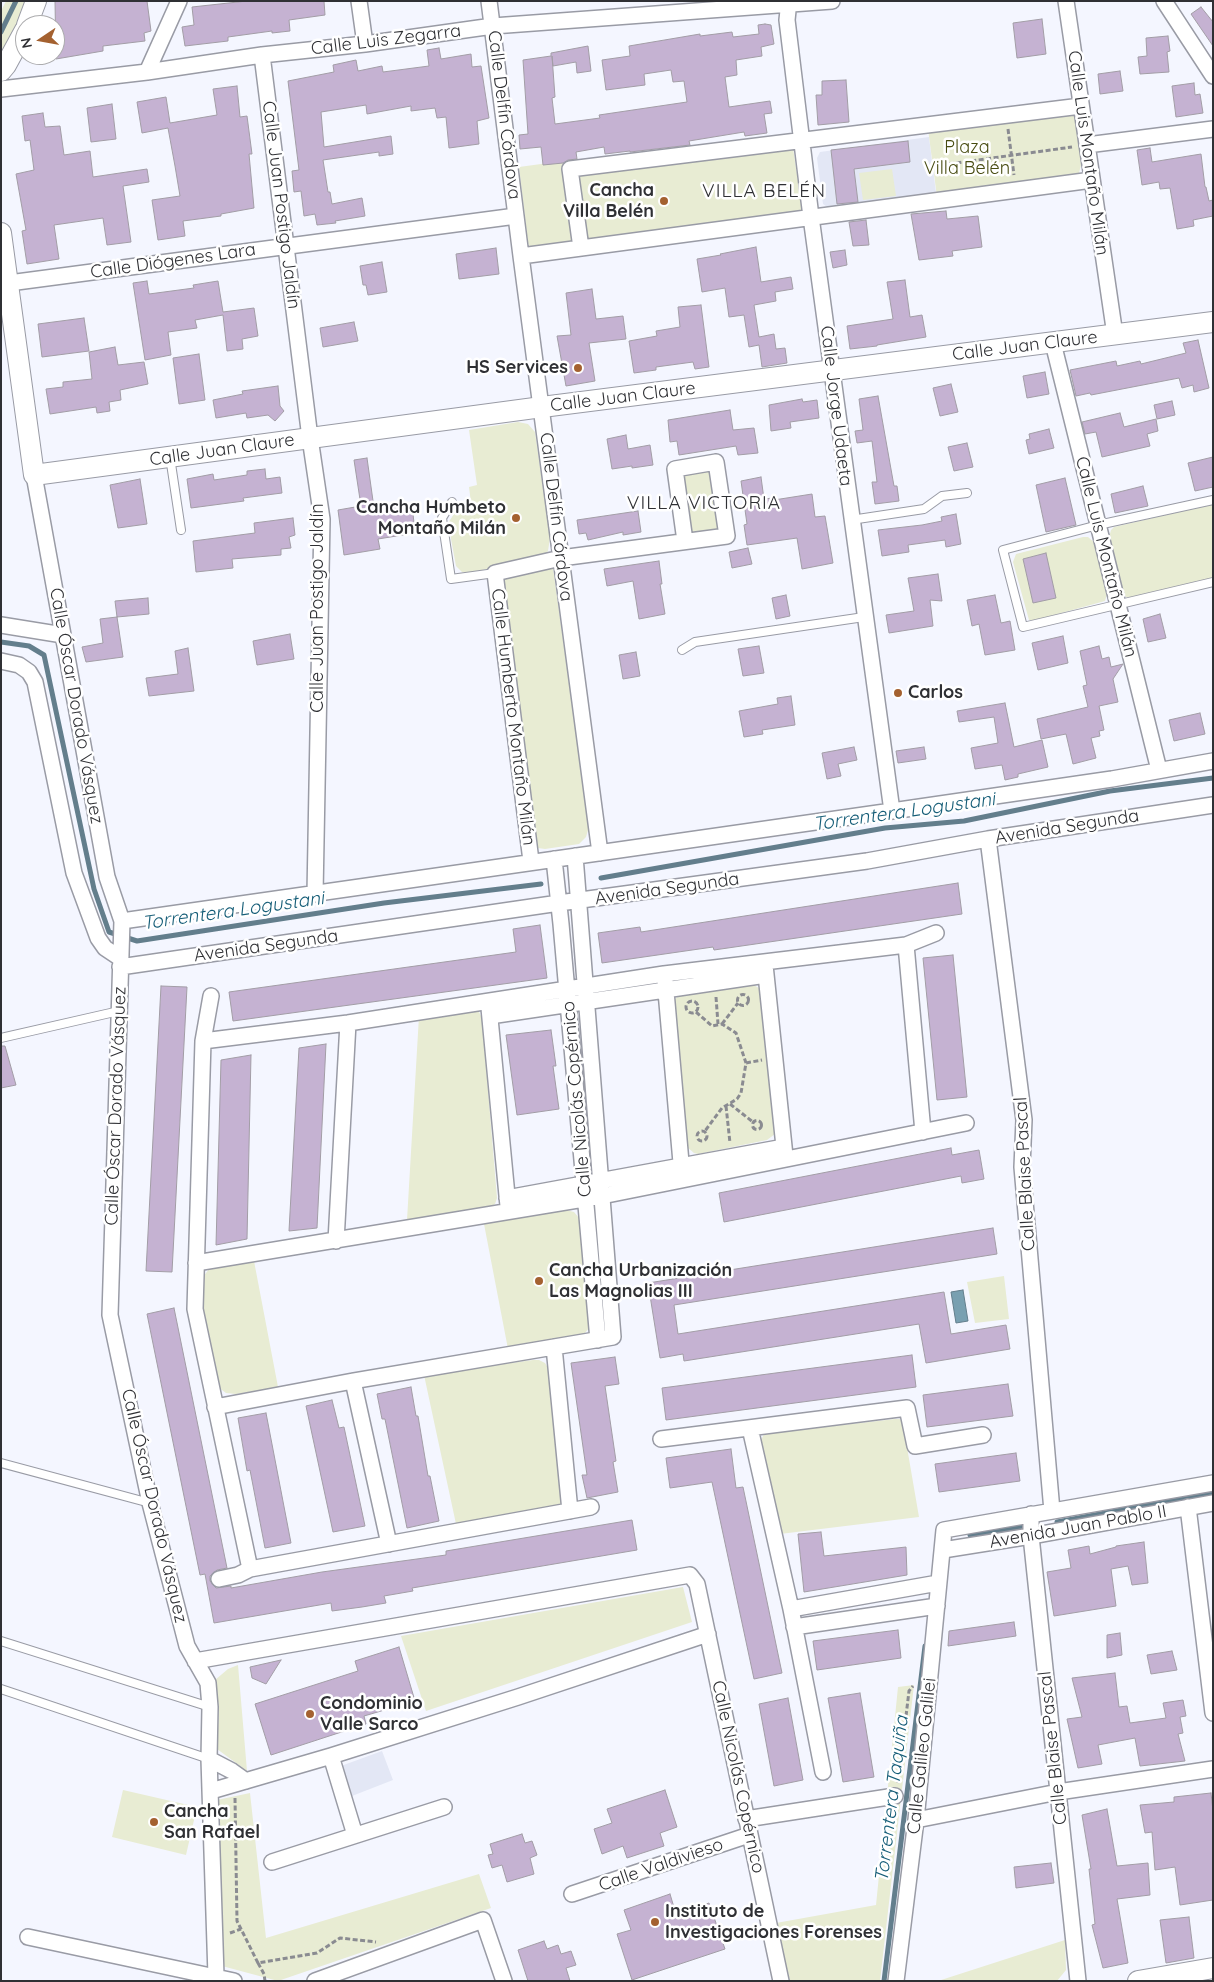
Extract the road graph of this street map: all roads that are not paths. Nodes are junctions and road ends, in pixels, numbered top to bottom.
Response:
1 (36, 1) edge
2 (179, 1) edge
3 (359, 1) edge
4 (489, 1) edge
5 (832, 1) edge
6 (1066, 1) edge
7 (1164, 1) edge
8 (789, 2) edge
9 (663, 7) edge
10 (627, 8) edge
11 (31, 15) edge
12 (493, 26) junction
13 (364, 44) junction
14 (15, 48) edge
15 (262, 55) junction
16 (1, 71) edge
17 (147, 72) junction
18 (1213, 76) edge
19 (1, 89) edge
20 (1081, 106) junction
21 (1213, 129) edge
22 (802, 140) junction
23 (1082, 146) junction
24 (1092, 180) junction
25 (516, 216) junction
26 (811, 217) junction
27 (1, 233) edge
28 (286, 246) junction
29 (582, 248) junction
30 (521, 256) junction
31 (9, 283) junction
32 (1213, 322) edge
33 (1115, 335) junction
34 (1053, 343) junction
35 (832, 370) junction
36 (542, 407) junction
37 (310, 438) junction
38 (170, 457) junction
39 (34, 474) junction
40 (967, 493) dead end
41 (1213, 500) edge
42 (452, 502) dead end
43 (851, 520) junction
44 (1098, 525) junction
45 (181, 530) dead end
46 (686, 541) junction
47 (562, 558) junction
48 (495, 573) junction
49 (1213, 582) edge
50 (1118, 605) junction
51 (864, 617) junction
52 (1, 625) edge
53 (63, 635) junction
54 (682, 650) dead end
55 (1, 662) edge
56 (1213, 761) edge
57 (1159, 770) junction
58 (1213, 805) edge
59 (892, 811) junction
60 (988, 839) junction
61 (600, 853) junction
62 (574, 856) junction
63 (554, 859) junction
64 (531, 861) junction
65 (315, 894) junction
66 (579, 901) junction
67 (559, 903) junction
68 (936, 933) dead end
69 (906, 944) junction
70 (121, 945) junction
71 (766, 968) junction
72 (665, 982) junction
73 (585, 986) junction
74 (567, 989) junction
75 (211, 996) dead end
76 (488, 1001) junction
77 (586, 1001) junction
78 (568, 1004) junction
79 (119, 1011) junction
80 (490, 1016) junction
81 (348, 1023) junction
82 (1, 1038) edge
83 (203, 1041) junction
84 (966, 1123) dead end
85 (923, 1132) junction
86 (785, 1154) junction
87 (682, 1173) junction
88 (600, 1181) junction
89 (584, 1184) junction
90 (602, 1196) junction
91 (586, 1199) junction
92 (508, 1205) junction
93 (336, 1241) junction
94 (196, 1263) junction
95 (606, 1338) junction
96 (554, 1347) junction
97 (353, 1381) junction
98 (215, 1407) junction
99 (750, 1428) junction
100 (983, 1435) dead end
101 (661, 1439) dead end
102 (1, 1463) edge
103 (1213, 1483) edge
104 (150, 1503) junction
105 (1213, 1503) edge
106 (591, 1507) dead end
107 (1188, 1507) junction
108 (570, 1511) junction
109 (1052, 1511) junction
110 (1031, 1514) junction
111 (944, 1530) joint
112 (1031, 1536) junction
113 (389, 1544) junction
114 (943, 1550) junction
115 (250, 1569) junction
116 (219, 1579) dead end
117 (938, 1583) junction
118 (937, 1606) junction
119 (791, 1609) junction
120 (794, 1626) junction
121 (708, 1634) junction
122 (1, 1641) edge
123 (195, 1661) junction
124 (1, 1689) edge
125 (210, 1707) junction
126 (1213, 1713) edge
127 (331, 1756) junction
128 (209, 1759) junction
129 (1213, 1769) edge
130 (823, 1772) dead end
131 (240, 1783) junction
132 (211, 1792) junction
133 (1058, 1792) junction
134 (895, 1796) road end
135 (444, 1807) dead end
136 (746, 1819) junction
137 (916, 1820) junction
138 (355, 1835) junction
139 (749, 1835) junction
140 (272, 1862) dead end
141 (572, 1894) dead end
142 (28, 1937) dead end
143 (1213, 1968) edge
144 (216, 1976) junction
145 (234, 1981) edge
146 (314, 1981) edge
147 (504, 1981) edge
148 (781, 1981) edge
149 (896, 1981) edge
150 (1078, 1981) edge
151 (1138, 1981) edge

1 - 11 street
2 - 17 street
3 - 13 street
4 - 12 street, Calle Delfín Córdova
5 - 8 street, Calle Luis Zegarra
6 - 20 street, Calle Luis Montaño Milán
7 - 18 street
8 - 9 street, Calle Luis Zegarra
8 - 22 street, Calle Jorge Udaeta
9 - 10 street, Calle Luis Zegarra
10 - 12 street, Calle Luis Zegarra
12 - 13 street, Calle Luis Zegarra
12 - 25 street, Calle Delfín Córdova
13 - 15 street, Calle Luis Zegarra
14 - 16 street
15 - 17 street, Calle Luis Zegarra
15 - 28 street, Calle Juan Postigo Jaldín
17 - 19 street, Calle Luis Zegarra
20 - 22 street
20 - 23 street, Calle Luis Montaño Milán
21 - 23 street
22 - 26 street, Calle Jorge Udaeta
22 - 29 street
23 - 24 street, Calle Luis Montaño Milán
24 - 26 street
24 - 33 street, Calle Luis Montaño Milán
25 - 28 street, Calle Diógenes Lara
25 - 30 street, Calle Delfín Córdova
26 - 29 street
26 - 35 street, Calle Jorge Udaeta
27 - 31 street, Calle Óscar Dorado Vásquez
28 - 31 street, Calle Diógenes Lara
28 - 37 street, Calle Juan Postigo Jaldín
29 - 30 street
30 - 36 street, Calle Delfín Córdova
31 - 39 street, Calle Óscar Dorado Vásquez
32 - 33 street, Calle Juan Claure
33 - 34 street, Calle Juan Claure
34 - 35 street, Calle Juan Claure
34 - 44 street, Calle Luis Montaño Milán
35 - 36 street, Calle Juan Claure
35 - 43 street, Calle Jorge Udaeta
36 - 37 street, Calle Juan Claure
36 - 47 street, Calle Delfín Córdova
37 - 38 street, Calle Juan Claure
37 - 65 street, Calle Juan Postigo Jaldín
38 - 39 street, Calle Juan Claure
38 - 45 lane
39 - 53 street, Calle Óscar Dorado Vásquez
40 - 43 lane
41 - 44 lane
42 - 48 lane
43 - 51 street, Calle Jorge Udaeta
44 - 50 street, Calle Luis Montaño Milán
44 - 50 lane
46 - 46 street
46 - 47 street
47 - 48 street
47 - 61 street, Calle Delfín Córdova
48 - 64 street, Calle Humberto Montaño Milán
49 - 50 lane
50 - 57 street, Calle Luis Montaño Milán
51 - 54 lane
51 - 59 street, Calle Jorge Udaeta
52 - 53 street
53 - 70 street, Calle Óscar Dorado Vásquez
55 - 70 street
56 - 57 street
57 - 59 street
58 - 60 street, Avenida Segunda
59 - 61 street
60 - 66 street, Avenida Segunda
60 - 109 street, Calle Blaise Pascal
61 - 62 street
62 - 63 street
62 - 66 street, Calle Nicolás Copérnico
63 - 64 street
63 - 67 street, Calle Nicolás Copérnico
64 - 65 street
65 - 70 street
66 - 67 street, Avenida Segunda
66 - 73 street, Calle Nicolás Copérnico
67 - 70 street, Avenida Segunda
67 - 74 street, Calle Nicolás Copérnico
68 - 69 street
69 - 71 street
69 - 85 street
70 - 79 street, Calle Óscar Dorado Vásquez
71 - 72 street
71 - 86 street
72 - 73 street
72 - 77 street
72 - 87 street
73 - 74 street
73 - 77 street, Calle Nicolás Copérnico
74 - 76 street
74 - 78 street, Calle Nicolás Copérnico
75 - 83 street
76 - 80 street
76 - 81 street
77 - 78 street
77 - 88 street, Calle Nicolás Copérnico
78 - 80 street
78 - 89 street, Calle Nicolás Copérnico
79 - 82 lane
79 - 104 street, Calle Óscar Dorado Vásquez
80 - 92 street
81 - 83 street
81 - 93 street
83 - 94 street
84 - 85 street
85 - 86 street
86 - 87 street
87 - 88 street
87 - 90 street
88 - 89 street
88 - 90 street, Calle Nicolás Copérnico
89 - 91 street, Calle Nicolás Copérnico
89 - 92 street
90 - 91 street
90 - 95 street, Calle Nicolás Copérnico
91 - 92 street
91 - 95 street, Calle Nicolás Copérnico
92 - 93 street
93 - 94 street
94 - 98 street
95 - 96 street
96 - 97 street
96 - 108 street
97 - 98 street
97 - 113 street
98 - 115 street
99 - 100 street
99 - 101 street
99 - 119 street
102 - 104 lane
103 - 109 street, Avenida Juan Pablo II
104 - 123 street, Calle Óscar Dorado Vásquez
105 - 107 street, Avenida Juan Pablo II
106 - 108 street
107 - 112 street, Avenida Juan Pablo II
107 - 126 street
108 - 113 street
109 - 110 street, Avenida Juan Pablo II
110 - 111 street, Avenida Juan Pablo II
110 - 112 street, Calle Blaise Pascal
111 - 114 street, Calle Galileo Galilei
112 - 114 street, Avenida Juan Pablo II
112 - 133 street, Calle Blaise Pascal
113 - 115 street
114 - 117 street, Calle Galileo Galilei
115 - 116 street
117 - 118 street, Calle Galileo Galilei
117 - 119 street
118 - 120 street
118 - 137 street, Calle Galileo Galilei
119 - 120 street
120 - 130 street
121 - 123 street, Calle Nicolás Copérnico
121 - 127 street
121 - 136 street, Calle Nicolás Copérnico
122 - 125 lane
123 - 125 street, Calle Óscar Dorado Vásquez
124 - 128 lane
125 - 128 street, Calle Óscar Dorado Vásquez
127 - 131 street
127 - 138 street
128 - 131 street
128 - 132 street, Calle Óscar Dorado Vásquez
129 - 133 street
131 - 132 street
132 - 144 street, Calle Óscar Dorado Vásquez
133 - 137 street
133 - 150 street, Calle Blaise Pascal
134 - 136 street
135 - 138 street
136 - 139 street, Calle Nicolás Copérnico
137 - 149 street, Calle Galileo Galilei
138 - 140 street
139 - 141 street, Calle Valdivieso
139 - 148 street, Calle Nicolás Copérnico
142 - 144 street
143 - 151 street
144 - 145 street
146 - 147 street

